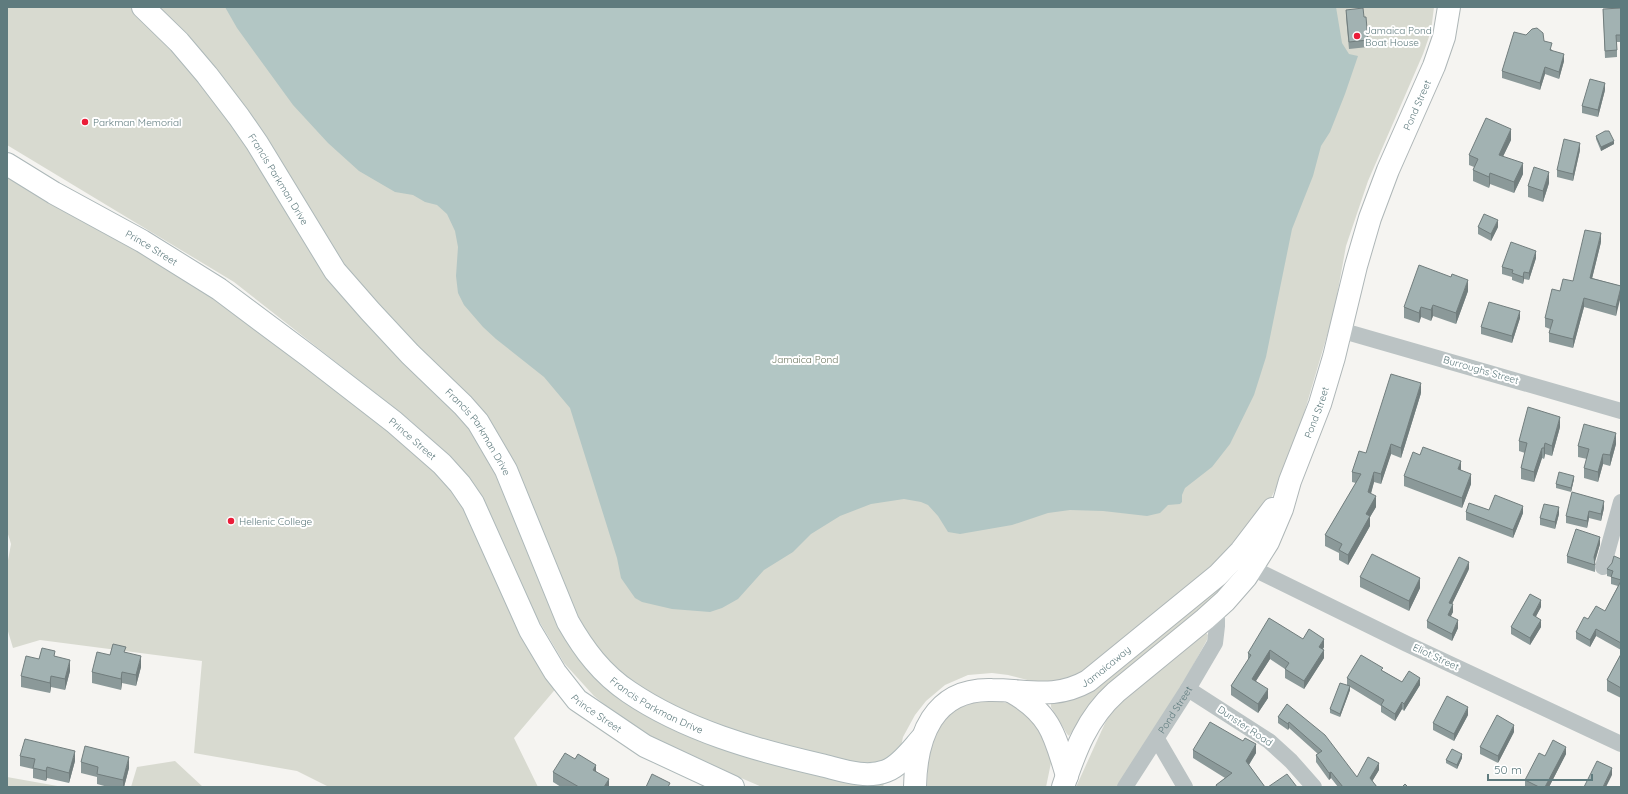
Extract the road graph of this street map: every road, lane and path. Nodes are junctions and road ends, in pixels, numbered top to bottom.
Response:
1 (143, 7) edge
2 (1449, 7) edge
3 (7, 164) edge
4 (1340, 330) junction
5 (1621, 411) edge
6 (1290, 481) junction
7 (1621, 502) edge
8 (1603, 567) dead end
9 (1252, 568) junction
10 (1216, 609) junction
11 (1188, 689) junction
12 (1012, 692) junction
13 (922, 738) junction
14 (1157, 739) junction
15 (1621, 744) edge
16 (852, 773) junction
17 (1065, 782) edge
18 (733, 787) edge
19 (883, 787) edge
20 (915, 787) edge
21 (1126, 787) edge
22 (1186, 787) edge
23 (1314, 787) edge

1 - 16 main road, Francis Parkman Drive
2 - 4 main road, Pond Street
3 - 18 main road, Prince Street
4 - 5 street, Burroughs Street
4 - 6 main road, Pond Street
6 - 9 main road, Pond Street
6 - 12 main road, Jamaicaway
7 - 8 street
9 - 10 main road, Pond Street
9 - 15 street, Eliot Street
10 - 11 street, Pond Street
10 - 17 main road
11 - 14 street, Pond Street
11 - 23 street, Dunster Road
12 - 13 main road, Jamaicaway
12 - 17 main road
13 - 16 main road, Francis Parkman Drive
13 - 20 main road, Jamaicaway
14 - 21 street, Pond Street
14 - 22 street
16 - 19 main road, Francis Parkman Drive

